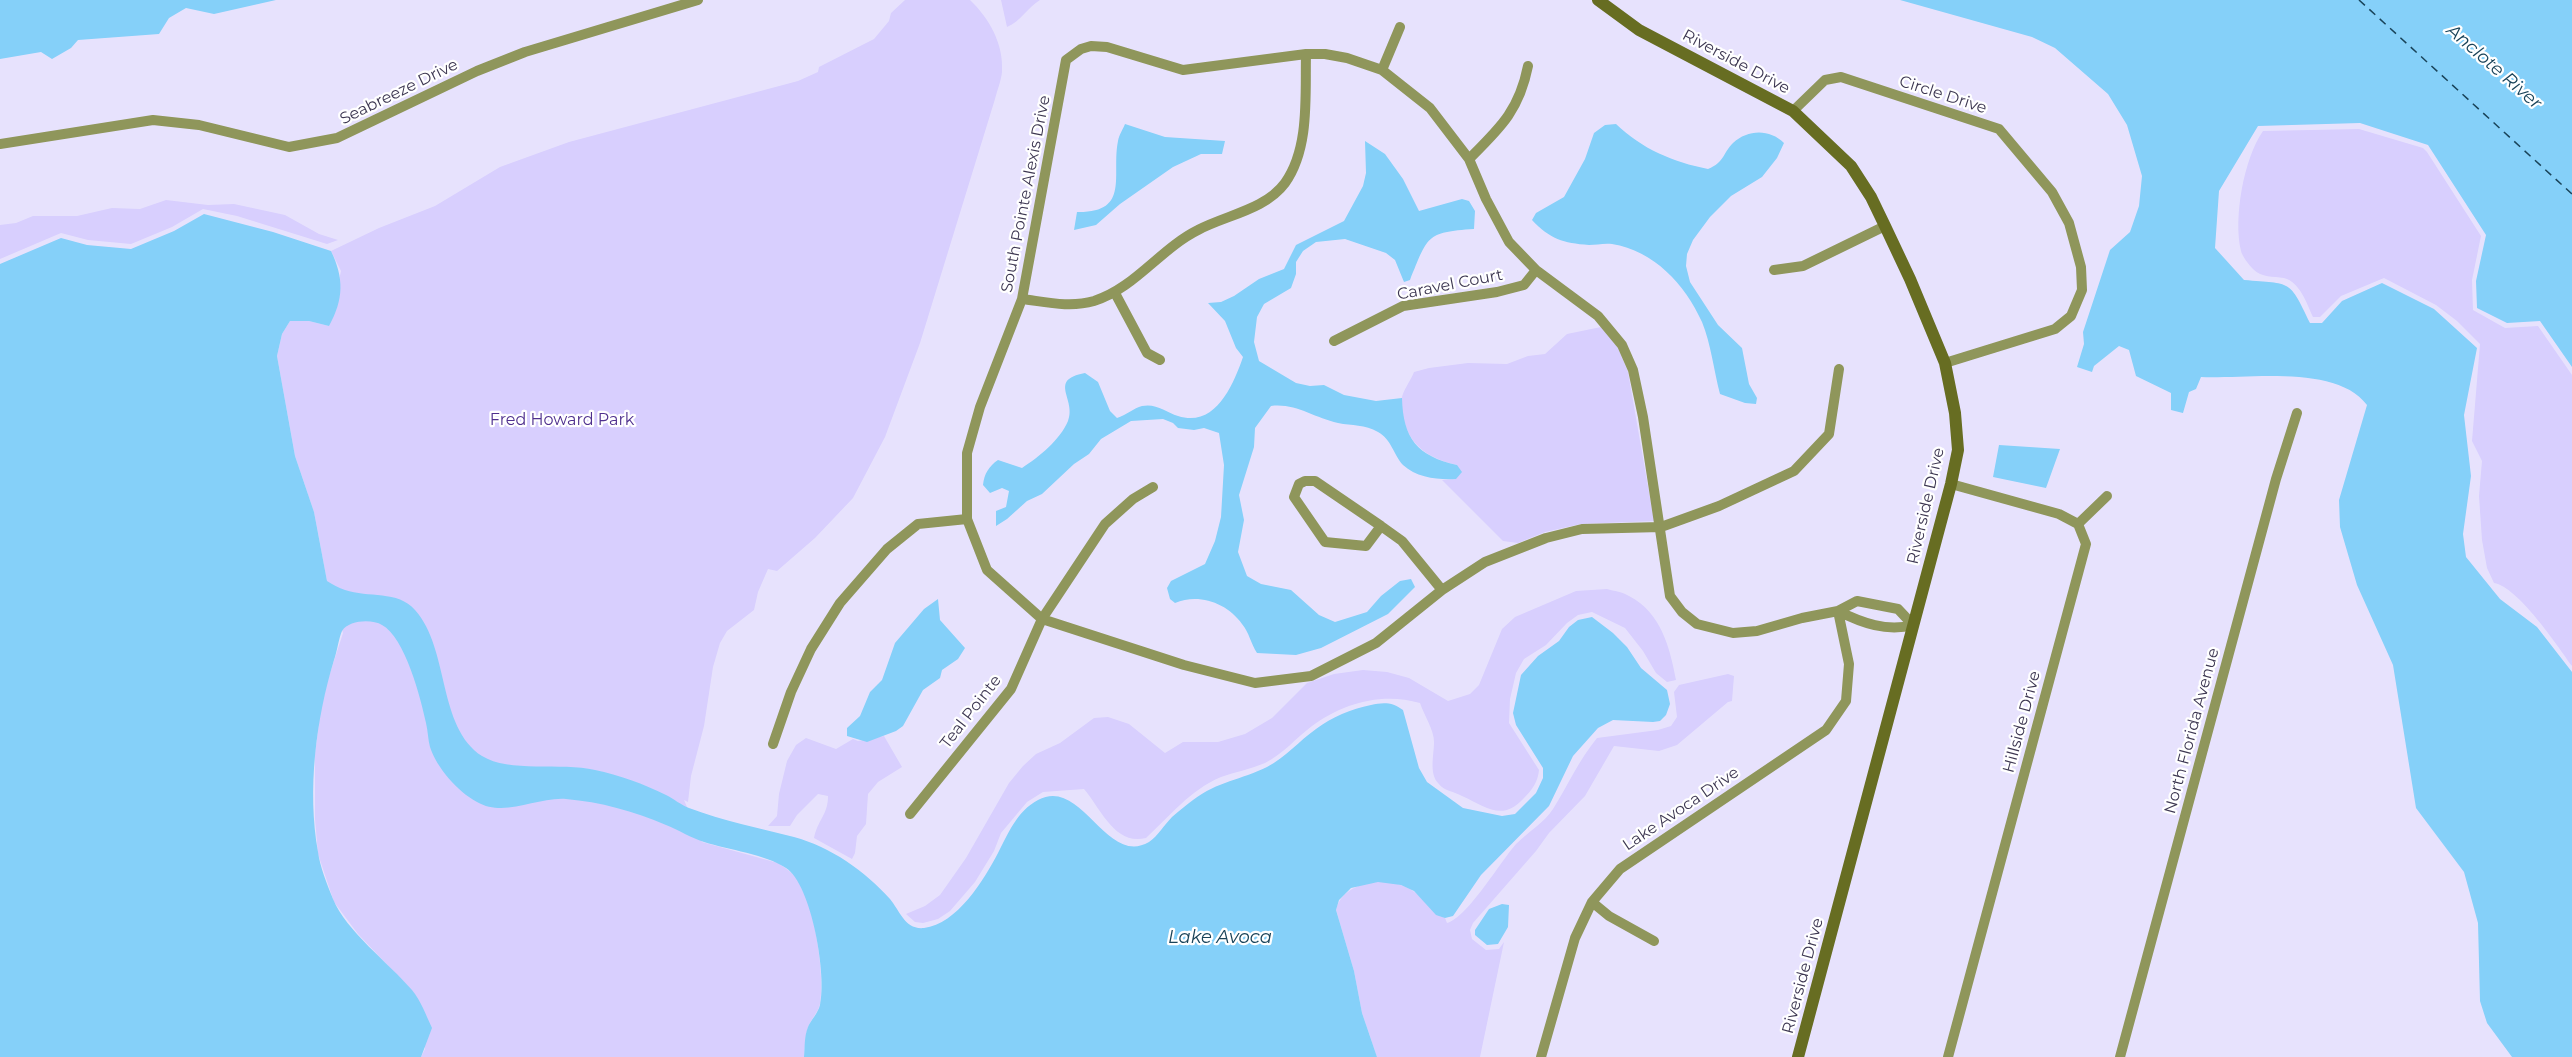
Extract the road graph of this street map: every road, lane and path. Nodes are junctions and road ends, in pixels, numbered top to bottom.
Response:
1 (698, 0) edge
2 (1598, 0) edge
3 (1400, 27) dead end
4 (1306, 54) junction
5 (1528, 66) dead end
6 (1382, 70) junction
7 (1793, 111) junction
8 (0, 144) edge
9 (1469, 159) junction
10 (1885, 226) junction
11 (1536, 270) junction
12 (1774, 270) dead end
13 (1114, 293) junction
14 (1022, 299) junction
15 (1334, 341) dead end
16 (1160, 360) dead end
17 (1945, 363) junction
18 (1839, 369) dead end
19 (2297, 414) dead end
20 (1951, 484) junction
21 (1153, 487) dead end
22 (2107, 496) dead end
23 (967, 519) junction
24 (2078, 524) junction
25 (1381, 526) junction
26 (1661, 527) junction
27 (1442, 590) junction
28 (1838, 611) junction
29 (1042, 619) junction
30 (1913, 625) junction
31 (773, 744) dead end
32 (910, 814) dead end
33 (1592, 902) junction
34 (1654, 941) dead end
35 (1541, 1057) edge
36 (1798, 1057) edge
37 (1948, 1057) edge
38 (2120, 1057) edge

1 - 8 street, Seabreeze Drive
2 - 7 street, Riverside Drive
3 - 6 street
4 - 6 street, South Pointe Alexis Drive
4 - 13 street
4 - 14 street, South Pointe Alexis Drive
5 - 9 street
6 - 9 street, South Pointe Alexis Drive
7 - 10 street, Riverside Drive
7 - 17 street, Circle Drive
9 - 11 street, South Pointe Alexis Drive
10 - 12 street
10 - 17 street, Riverside Drive
11 - 15 street, Caravel Court
11 - 26 street, South Pointe Alexis Drive
13 - 14 street
13 - 16 street
14 - 23 street, South Pointe Alexis Drive
17 - 20 street, Riverside Drive
18 - 26 street
19 - 38 street, North Florida Avenue
20 - 24 street
20 - 30 street, Riverside Drive
21 - 29 street, Teal Pointe
22 - 24 street
23 - 29 street, South Pointe Alexis Drive
23 - 31 street
24 - 37 street, Hillside Drive
25 - 25 street
25 - 27 street
26 - 27 street, South Pointe Alexis Drive
26 - 28 street, South Pointe Alexis Drive
27 - 29 street, South Pointe Alexis Drive
28 - 30 street
28 - 30 street, South Pointe Alexis Drive
28 - 33 street, Lake Avoca Drive
29 - 32 street, Teal Pointe
30 - 36 street, Riverside Drive
33 - 34 street
33 - 35 street, Lake Avoca Drive

